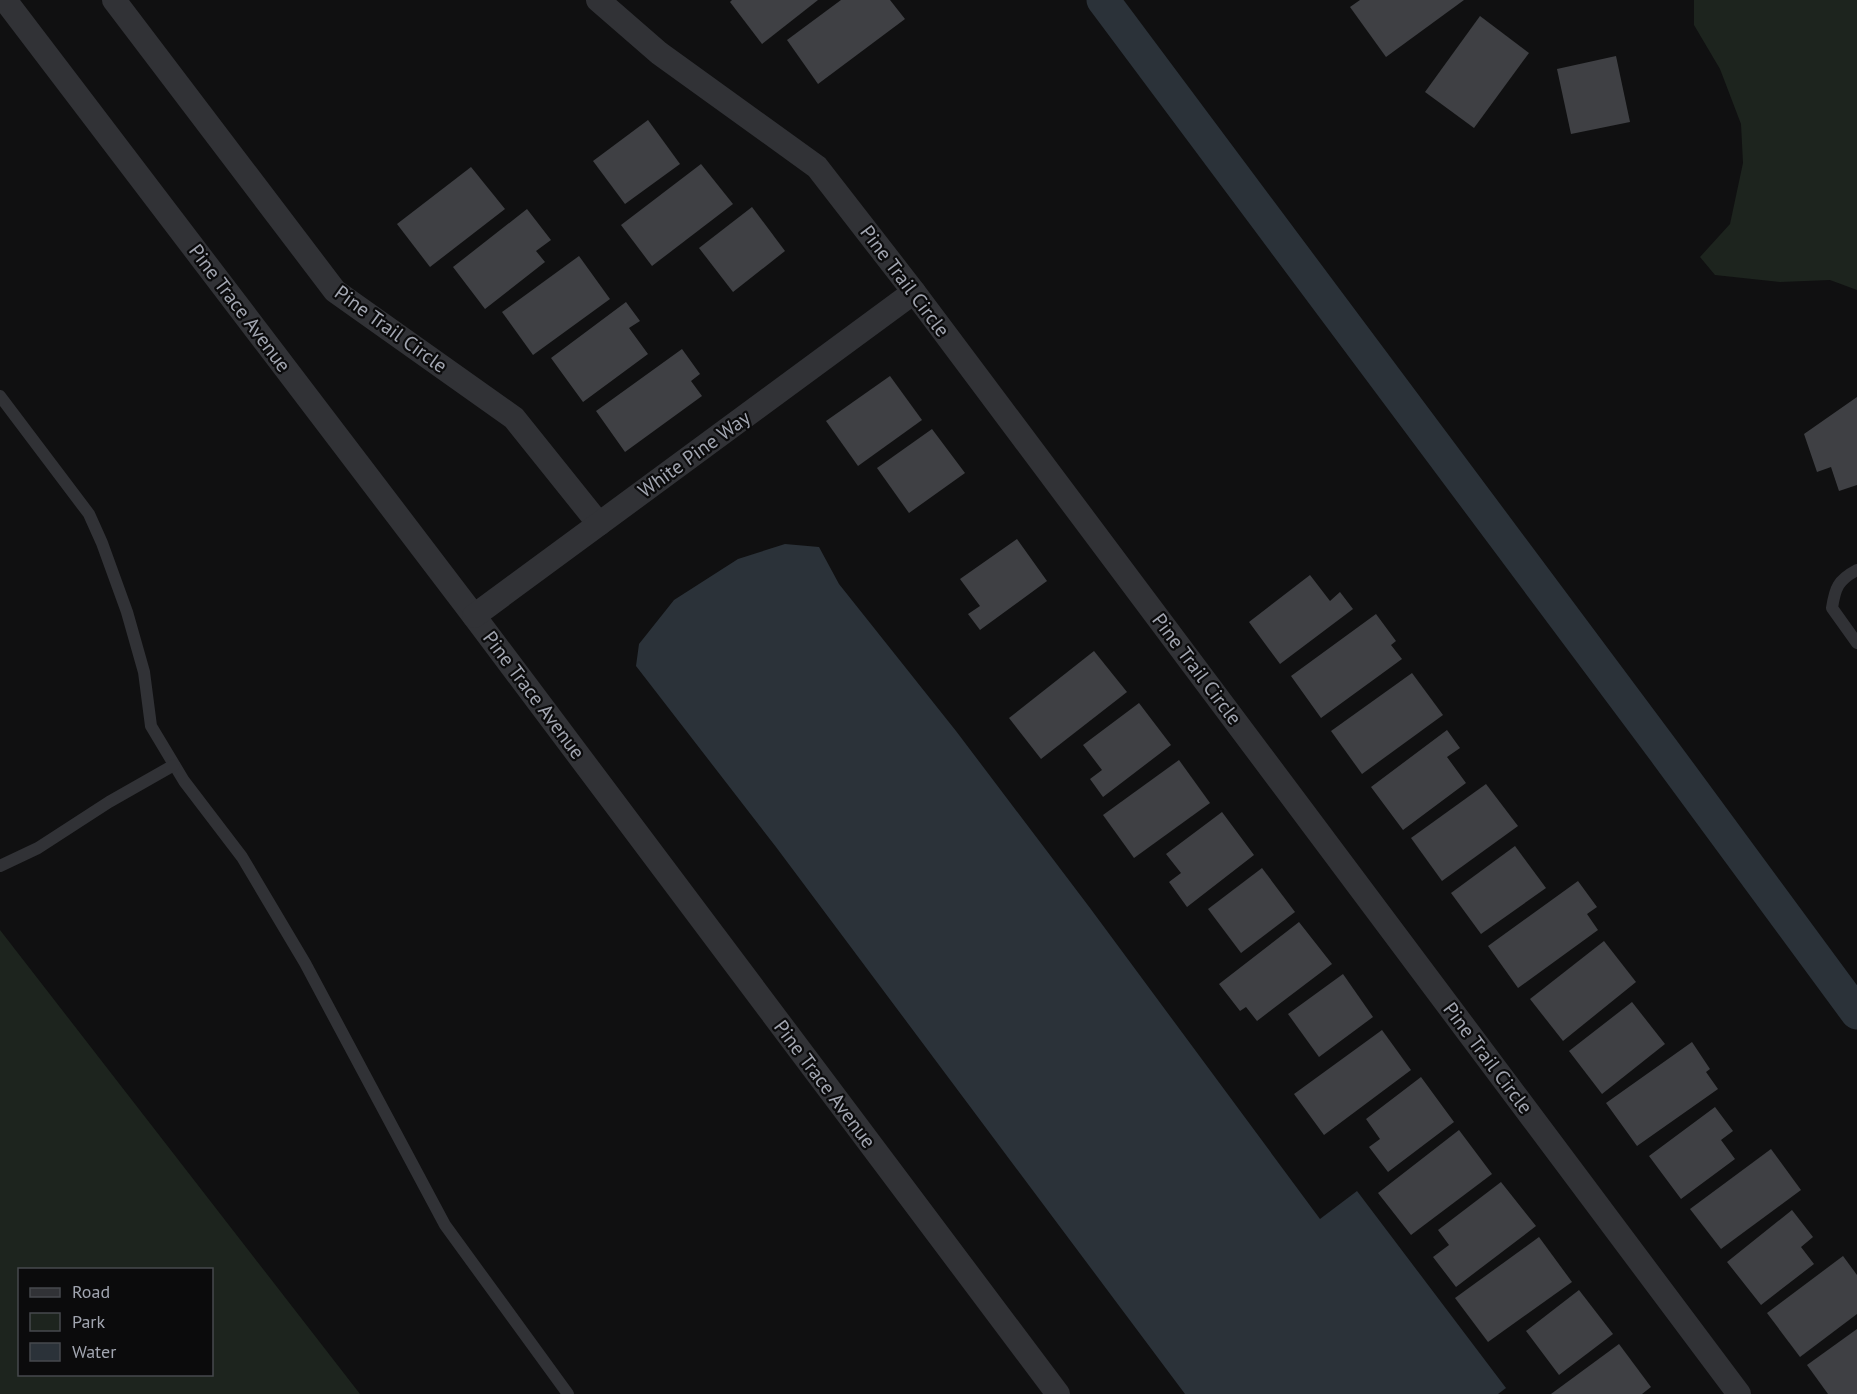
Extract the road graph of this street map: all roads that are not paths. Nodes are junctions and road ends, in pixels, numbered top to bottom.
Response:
1 (5, 0) edge
2 (114, 0) edge
3 (598, 0) edge
4 (914, 292) junction
5 (0, 396) edge
6 (600, 524) junction
7 (1857, 570) edge
8 (474, 616) junction
9 (1857, 644) edge
10 (174, 765) junction
11 (0, 866) edge
12 (568, 1394) edge
13 (1058, 1394) edge
14 (1739, 1394) edge

1 - 8 street, Pine Trace Avenue
2 - 6 street, Pine Trail Circle
3 - 4 street, Pine Trail Circle
4 - 6 street, White Pine Way
4 - 14 street, Pine Trail Circle
5 - 10 lane
6 - 8 street, White Pine Way
7 - 9 lane
8 - 13 street, Pine Trace Avenue
10 - 11 lane
10 - 12 lane

